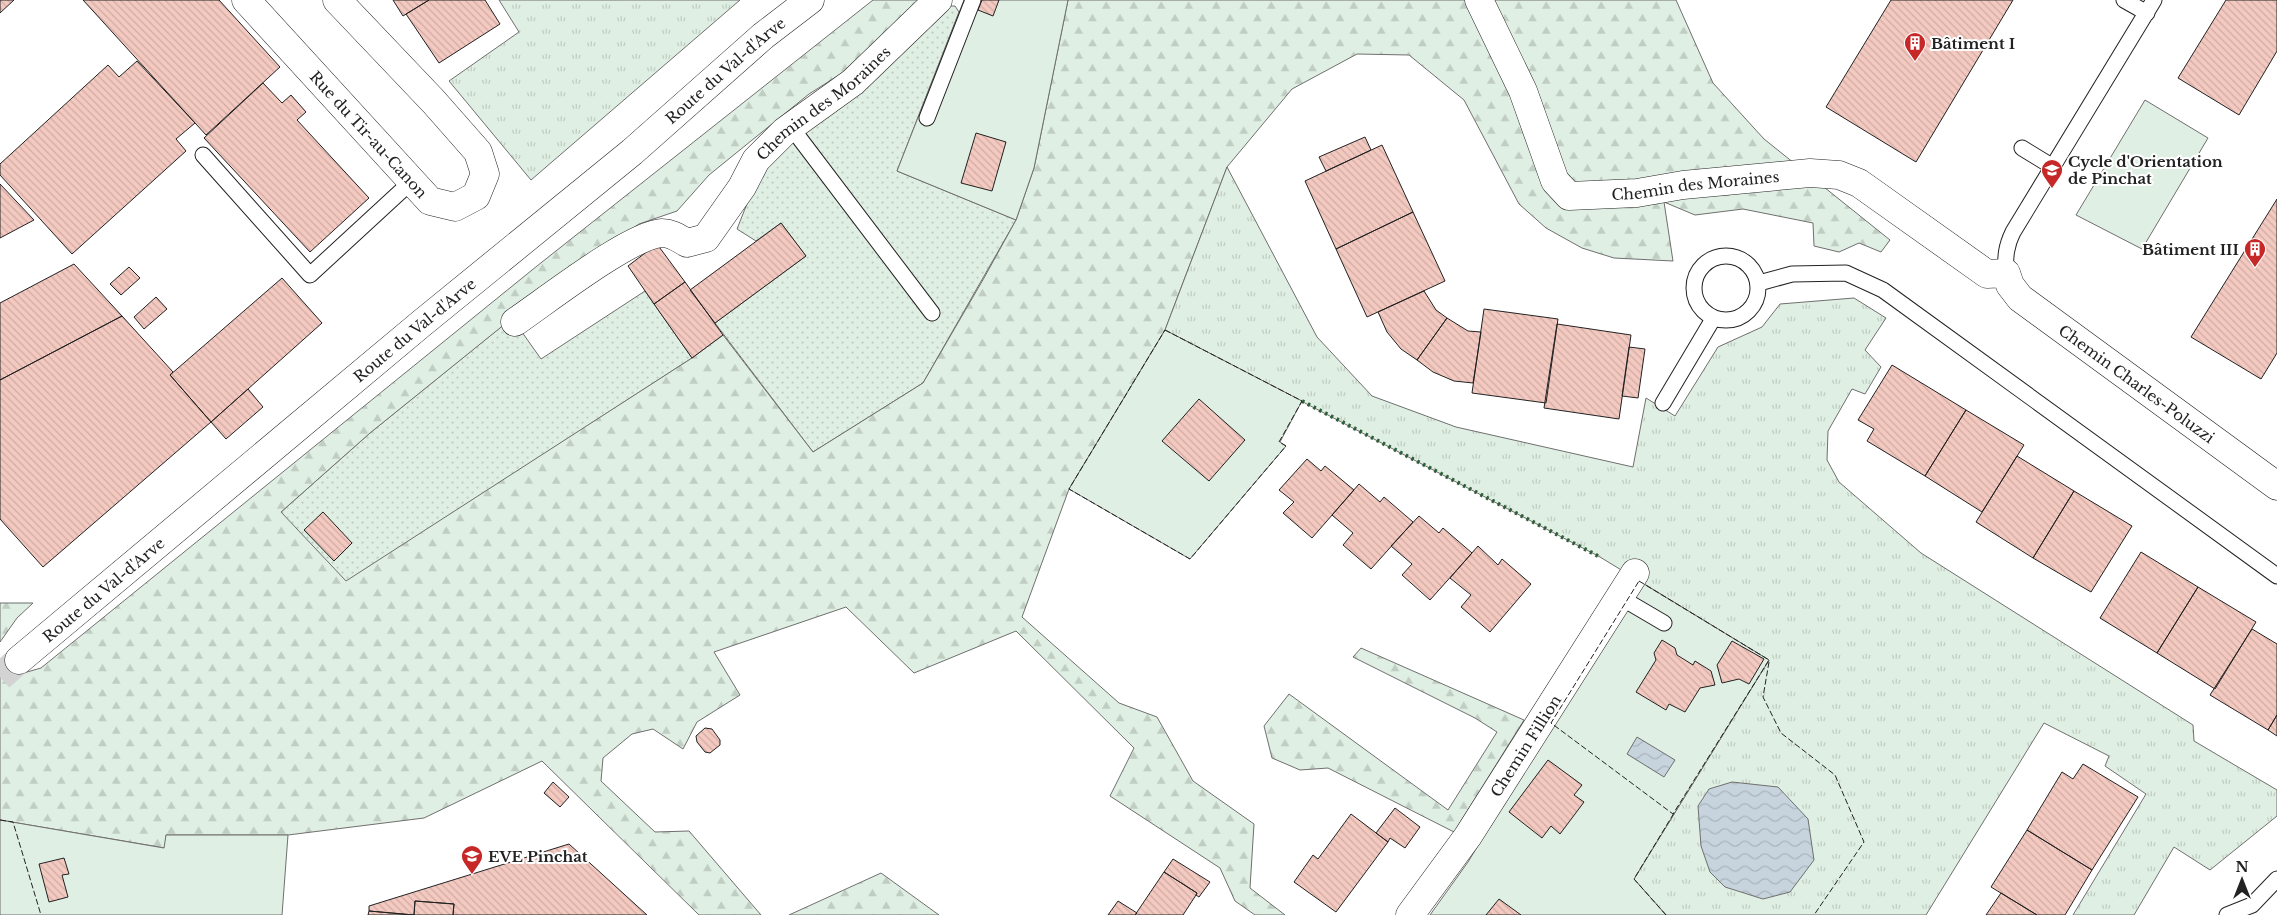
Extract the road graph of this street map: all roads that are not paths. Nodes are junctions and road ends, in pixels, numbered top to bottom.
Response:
1 (246, 0) edge
2 (337, 0) edge
3 (810, 0) edge
4 (938, 0) edge
5 (973, 0) edge
6 (1479, 0) edge
7 (2124, 0) edge
8 (2151, 6) edge
9 (927, 118) dead end
10 (791, 127) junction
11 (2022, 148) dead end
12 (203, 155) dead end
13 (2053, 167) junction
14 (412, 182) junction
15 (2006, 273) junction
16 (1759, 283) junction
17 (932, 313) dead end
18 (1713, 319) junction
19 (515, 322) dead end
20 (1663, 403) dead end
21 (2277, 486) edge
22 (1635, 572) dead end
23 (2277, 576) edge
24 (1618, 596) junction
25 (1664, 623) dead end
26 (19, 660) tunnel mouth
27 (2277, 879) edge
28 (1410, 915) edge
29 (2227, 915) edge

1 - 14 street, Rue du Tir-au-Canon
2 - 14 street, Rue du Tir-au-Canon
3 - 26 street, Route du Val-d'Arve
4 - 10 street, Chemin des Moraines
5 - 9 lane
6 - 15 street, Chemin des Moraines
7 - 8 lane
8 - 13 lane
10 - 17 lane
10 - 19 street, Chemin des Moraines
11 - 13 lane
12 - 14 lane
13 - 15 lane
15 - 21 street, Chemin Charles-Poluzzi
16 - 18 lane
16 - 18 lane
16 - 23 lane
18 - 20 lane
22 - 24 street, Chemin Fillion
24 - 25 lane
24 - 28 street, Chemin Fillion
27 - 29 lane

